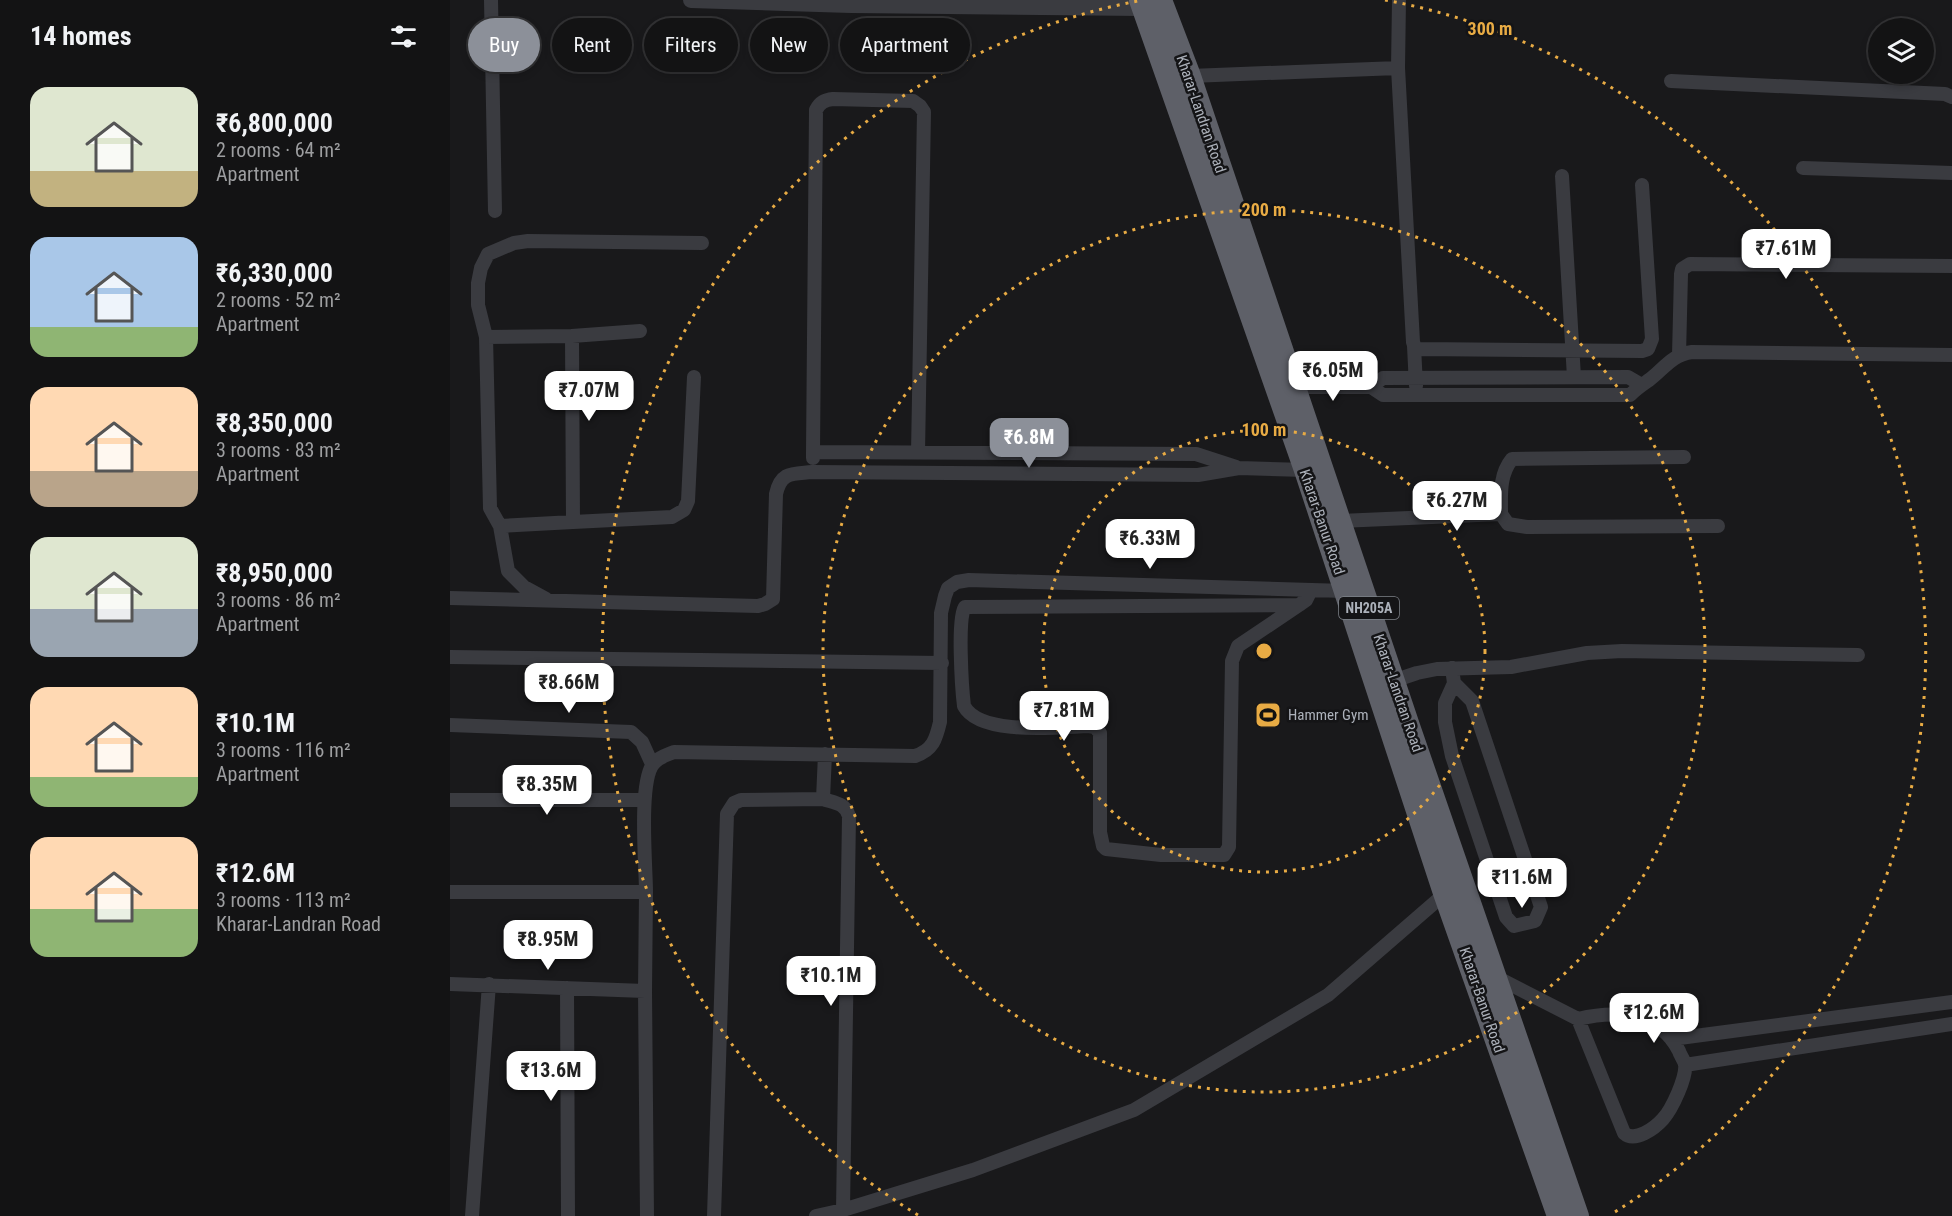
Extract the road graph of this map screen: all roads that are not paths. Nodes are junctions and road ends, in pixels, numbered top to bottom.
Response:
1 (490, 0) edge
2 (691, 0) edge
3 (1399, 0) edge
4 (1151, 3) edge
5 (1398, 68) junction
6 (1190, 76) junction
7 (1671, 81) dead end
8 (1952, 97) edge
9 (1803, 168) dead end
10 (1952, 173) edge
11 (1562, 176) dead end
12 (1642, 184) dead end
13 (495, 212) dead end
14 (702, 243) dead end
15 (1952, 266) edge
16 (640, 332) dead end
17 (572, 336) junction
18 (486, 337) junction
19 (1414, 346) junction
20 (1571, 350) junction
21 (1679, 355) junction
22 (1952, 356) edge
23 (694, 377) dead end
24 (1415, 377) junction
25 (1574, 377) junction
26 (1640, 384) junction
27 (1294, 387) junction
28 (1371, 387) junction
29 (1416, 395) junction
30 (813, 452) junction
31 (918, 453) junction
32 (1684, 457) dead end
33 (1239, 468) junction
34 (1305, 470) junction
35 (812, 472) junction
36 (1322, 495) junction
37 (1502, 514) junction
38 (1340, 521) junction
39 (573, 522) junction
40 (500, 526) junction
41 (1718, 526) dead end
42 (1311, 590) junction
43 (1345, 591) junction
44 (450, 598) edge
45 (548, 600) junction
46 (1299, 605) junction
47 (1858, 655) dead end
48 (450, 657) edge
49 (942, 663) junction
50 (1452, 668) junction
51 (1393, 681) junction
52 (1454, 683) junction
53 (450, 725) edge
54 (825, 754) junction
55 (652, 764) junction
56 (450, 800) edge
57 (644, 800) junction
58 (823, 800) junction
59 (1454, 888) junction
60 (450, 892) edge
61 (646, 892) junction
62 (1496, 977) junction
63 (450, 984) edge
64 (489, 984) junction
65 (567, 988) junction
66 (645, 991) junction
67 (1952, 1002) edge
68 (1578, 1019) junction
69 (1952, 1024) edge
70 (1672, 1039) junction
71 (1685, 1065) junction
72 (843, 1210) junction
73 (472, 1216) edge
74 (568, 1216) edge
75 (647, 1216) edge
76 (714, 1216) edge
77 (816, 1216) edge
78 (1558, 1216) edge
79 (1578, 1216) edge

1 - 13 street
2 - 4 street
3 - 5 street
4 - 6 highway, Kharar-Landran Road / NH205A
4 - 34 highway, Kharar-Banur Road / NH205A
5 - 6 street
5 - 19 street
6 - 27 highway, Kharar-Landran Road / NH205A
7 - 8 street
9 - 10 street
11 - 20 street
12 - 20 street
14 - 18 street
15 - 21 street
16 - 17 street
17 - 18 street
17 - 39 street
18 - 40 street
19 - 20 street
19 - 24 street
20 - 25 street
21 - 22 street
21 - 26 street
23 - 39 street
24 - 25 street
24 - 28 street
24 - 29 street
25 - 26 street
26 - 29 street
27 - 28 street
27 - 36 highway, Kharar-Landran Road / NH205A
28 - 29 street
30 - 31 street
30 - 31 street
30 - 35 street
31 - 33 street
32 - 37 street
33 - 34 street
33 - 35 street
34 - 36 highway, Kharar-Banur Road / NH205A
35 - 45 street
36 - 38 highway, Kharar-Landran Road / NH205A
36 - 43 highway, Kharar-Banur Road / NH205A
37 - 38 street
37 - 41 street
38 - 51 highway, Kharar-Landran Road / NH205A
39 - 40 street
40 - 45 street
42 - 43 street
42 - 46 street
42 - 49 street
43 - 59 highway, Kharar-Banur Road / NH205A
44 - 45 street
46 - 46 street
47 - 50 street
48 - 49 street
49 - 54 street
50 - 51 street
50 - 52 street
51 - 59 highway, Kharar-Landran Road / NH205A
52 - 52 street
53 - 55 street
54 - 55 street
54 - 58 street
55 - 57 street
56 - 57 street
57 - 61 street
58 - 72 street
58 - 76 street
59 - 62 highway, Kharar-Landran Road / NH205A
59 - 72 street
59 - 78 highway, Kharar-Banur Road / NH205A
60 - 61 street
61 - 66 street
62 - 68 street
62 - 79 highway, Kharar-Landran Road / NH205A
63 - 64 street
64 - 65 street
64 - 73 street
65 - 66 street
65 - 74 street
66 - 75 street
67 - 70 street
68 - 70 street
68 - 71 street
69 - 71 street
70 - 71 street
72 - 77 street

